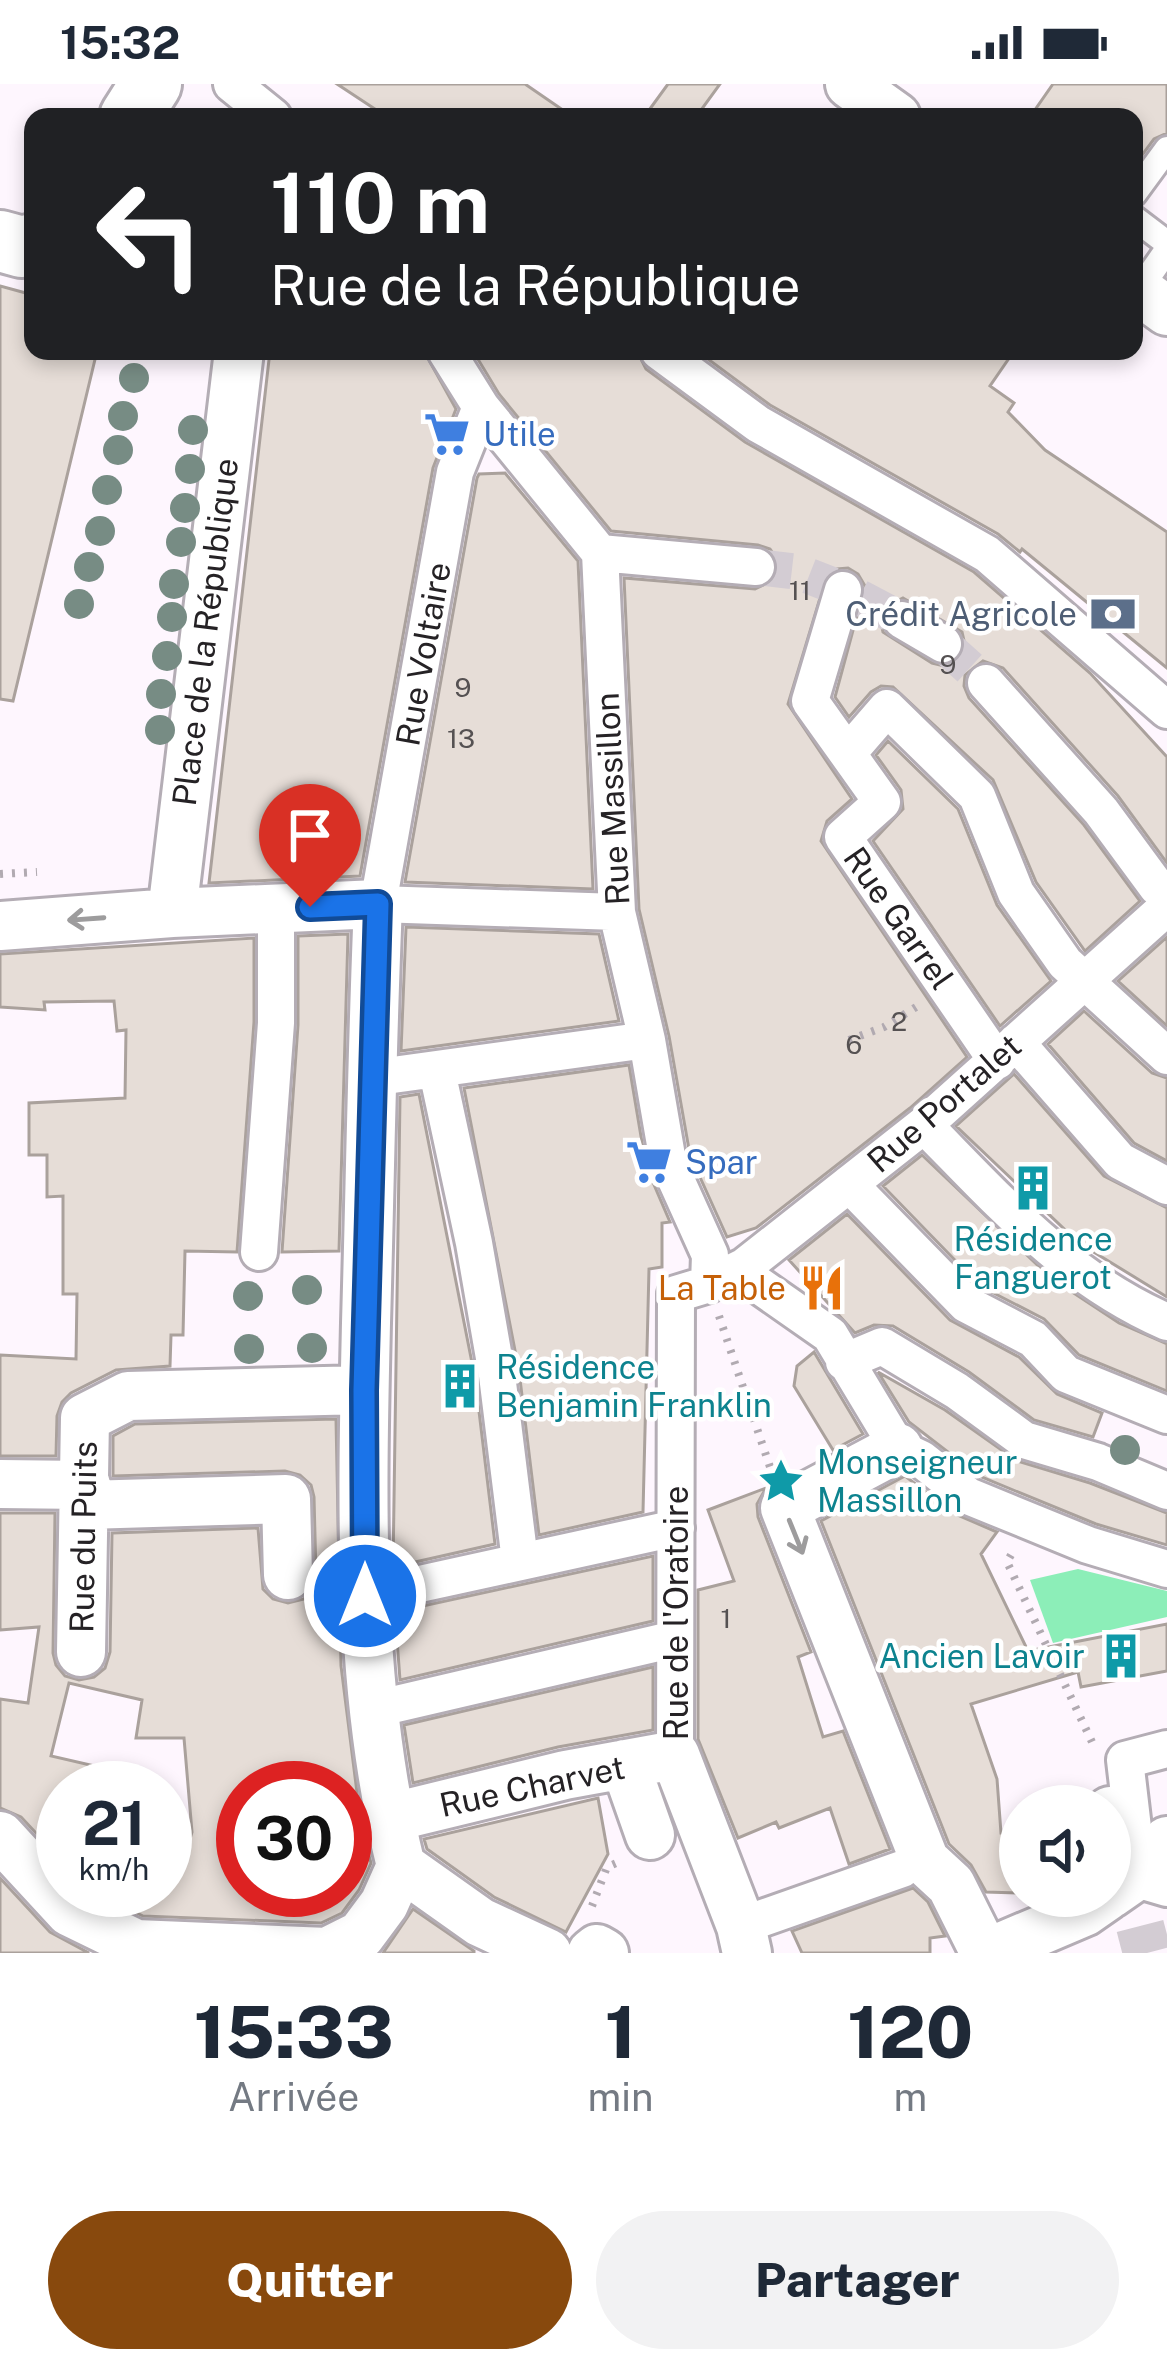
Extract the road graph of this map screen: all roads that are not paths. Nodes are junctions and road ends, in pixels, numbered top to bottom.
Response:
1 (232, 84) edge
2 (850, 84) edge
3 (262, 108) edge
4 (883, 108) edge
5 (1167, 149) edge
6 (1143, 182) edge
7 (1143, 226) edge
8 (1167, 246) edge
9 (1146, 296) edge
10 (238, 360) edge
11 (452, 360) edge
12 (671, 360) edge
13 (482, 407) junction
14 (599, 553) junction
15 (755, 567) tunnel mouth
16 (845, 591) dead end
17 (902, 620) tunnel mouth
18 (943, 644) tunnel mouth
19 (986, 683) tunnel mouth
20 (1167, 710) edge
21 (848, 753) junction
22 (1167, 895) edge
23 (378, 904) junction
24 (1167, 908) edge
25 (276, 909) junction
26 (617, 912) junction
27 (172, 913) junction
28 (0, 926) edge
29 (1084, 983) junction
30 (647, 1040) junction
31 (1006, 1052) junction
32 (1167, 1056) edge
33 (437, 1072) junction
34 (371, 1078) junction
35 (924, 1125) junction
36 (849, 1184) junction
37 (1167, 1186) edge
38 (260, 1252) dead end
39 (723, 1277) junction
40 (1167, 1322) edge
41 (844, 1362) junction
42 (364, 1390) junction
43 (1167, 1414) edge
44 (898, 1448) junction
45 (0, 1484) edge
46 (1167, 1491) edge
47 (86, 1495) junction
48 (676, 1528) junction
49 (520, 1561) junction
50 (1167, 1569) edge
51 (288, 1575) dead end
52 (365, 1596) junction
53 (675, 1639) junction
54 (81, 1652) dead end
55 (375, 1709) junction
56 (1167, 1749) edge
57 (675, 1755) junction
58 (626, 1765) junction
59 (1128, 1785) edge
60 (389, 1818) junction
61 (0, 1836) edge
62 (1167, 1841) edge
63 (638, 1847) road end
64 (1131, 1860) edge
65 (401, 1866) junction
66 (902, 1869) dead end
67 (1021, 1917) edge
68 (1069, 1917) edge
69 (756, 1943) edge
70 (982, 1945) edge
71 (138, 1948) edge
72 (327, 1953) edge
73 (548, 1953) edge

1 - 3 street
2 - 4 street
5 - 6 lane
7 - 8 lane
8 - 9 lane
10 - 27 street, Place de la République
11 - 13 street
12 - 20 street
13 - 14 street
13 - 23 street, Rue Voltaire
14 - 15 street
14 - 26 street, Rue Massillon
16 - 21 street, Rue Garrel
17 - 18 street
19 - 22 street
21 - 29 street
21 - 31 street, Rue Garrel
23 - 25 street
23 - 26 street
23 - 34 street
24 - 29 street, Rue Portalet
25 - 27 street
25 - 38 street
26 - 30 street, Rue Massillon
27 -> 28 street
29 - 31 street, Rue Portalet
29 - 32 street
30 - 33 street
30 - 39 street, Rue Massillon
31 - 35 street, Rue Portalet
31 - 37 street, Rue Garrel
33 - 34 street
33 - 49 street
34 - 42 street
35 - 36 street, Rue Portalet
35 - 40 street
36 - 39 street, Rue Portalet
36 - 43 street
39 - 41 street
39 - 48 street, Rue de l'Oratoire
41 - 44 street
41 - 46 street
42 - 47 street, Rue du Puits
42 - 52 street
44 - 50 street
44 -> 70 street
45 - 47 street
47 - 51 street
47 - 54 street, Rue du Puits
48 - 49 street
48 - 53 street, Rue de l'Oratoire
49 - 52 street
52 - 55 street
53 - 55 street
53 - 57 street, Rue de l'Oratoire
55 - 60 street
56 - 59 street
57 - 58 street, Rue Charvet
57 - 69 street, Rue de l'Oratoire
58 - 60 street, Rue Charvet
58 - 63 street
60 - 65 street
61 - 71 street
62 - 64 street
65 - 72 street
65 - 73 street
66 - 69 street
67 - 70 street
68 - 70 street
71 - 72 street

